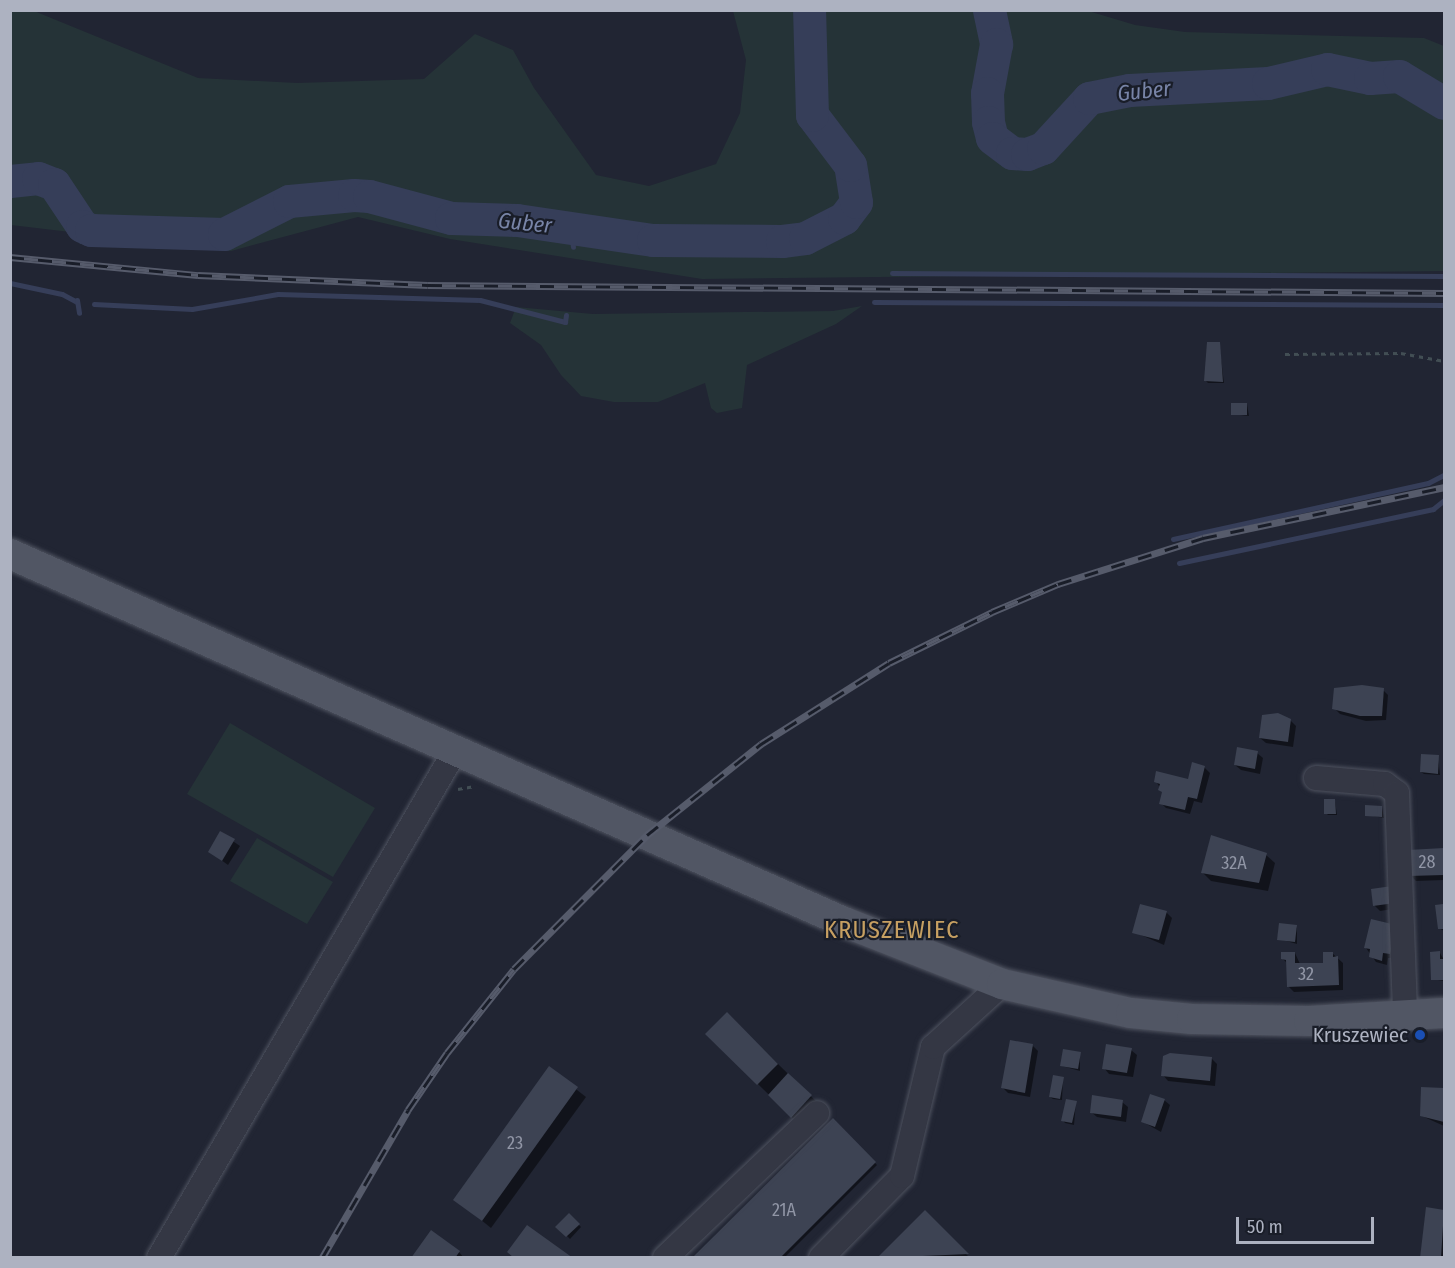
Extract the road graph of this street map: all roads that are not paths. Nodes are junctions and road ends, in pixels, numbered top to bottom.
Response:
1 (10, 554) edge
2 (455, 751) junction
3 (1316, 778) dead end
4 (1002, 984) junction
5 (1444, 1013) edge
6 (1406, 1016) junction
7 (817, 1113) dead end
8 (159, 1257) edge
9 (665, 1257) edge
10 (821, 1257) edge

1 - 2 main road
2 - 4 main road
2 - 8 street
3 - 6 street
4 - 6 main road
4 - 10 street
5 - 6 main road
7 - 9 street

